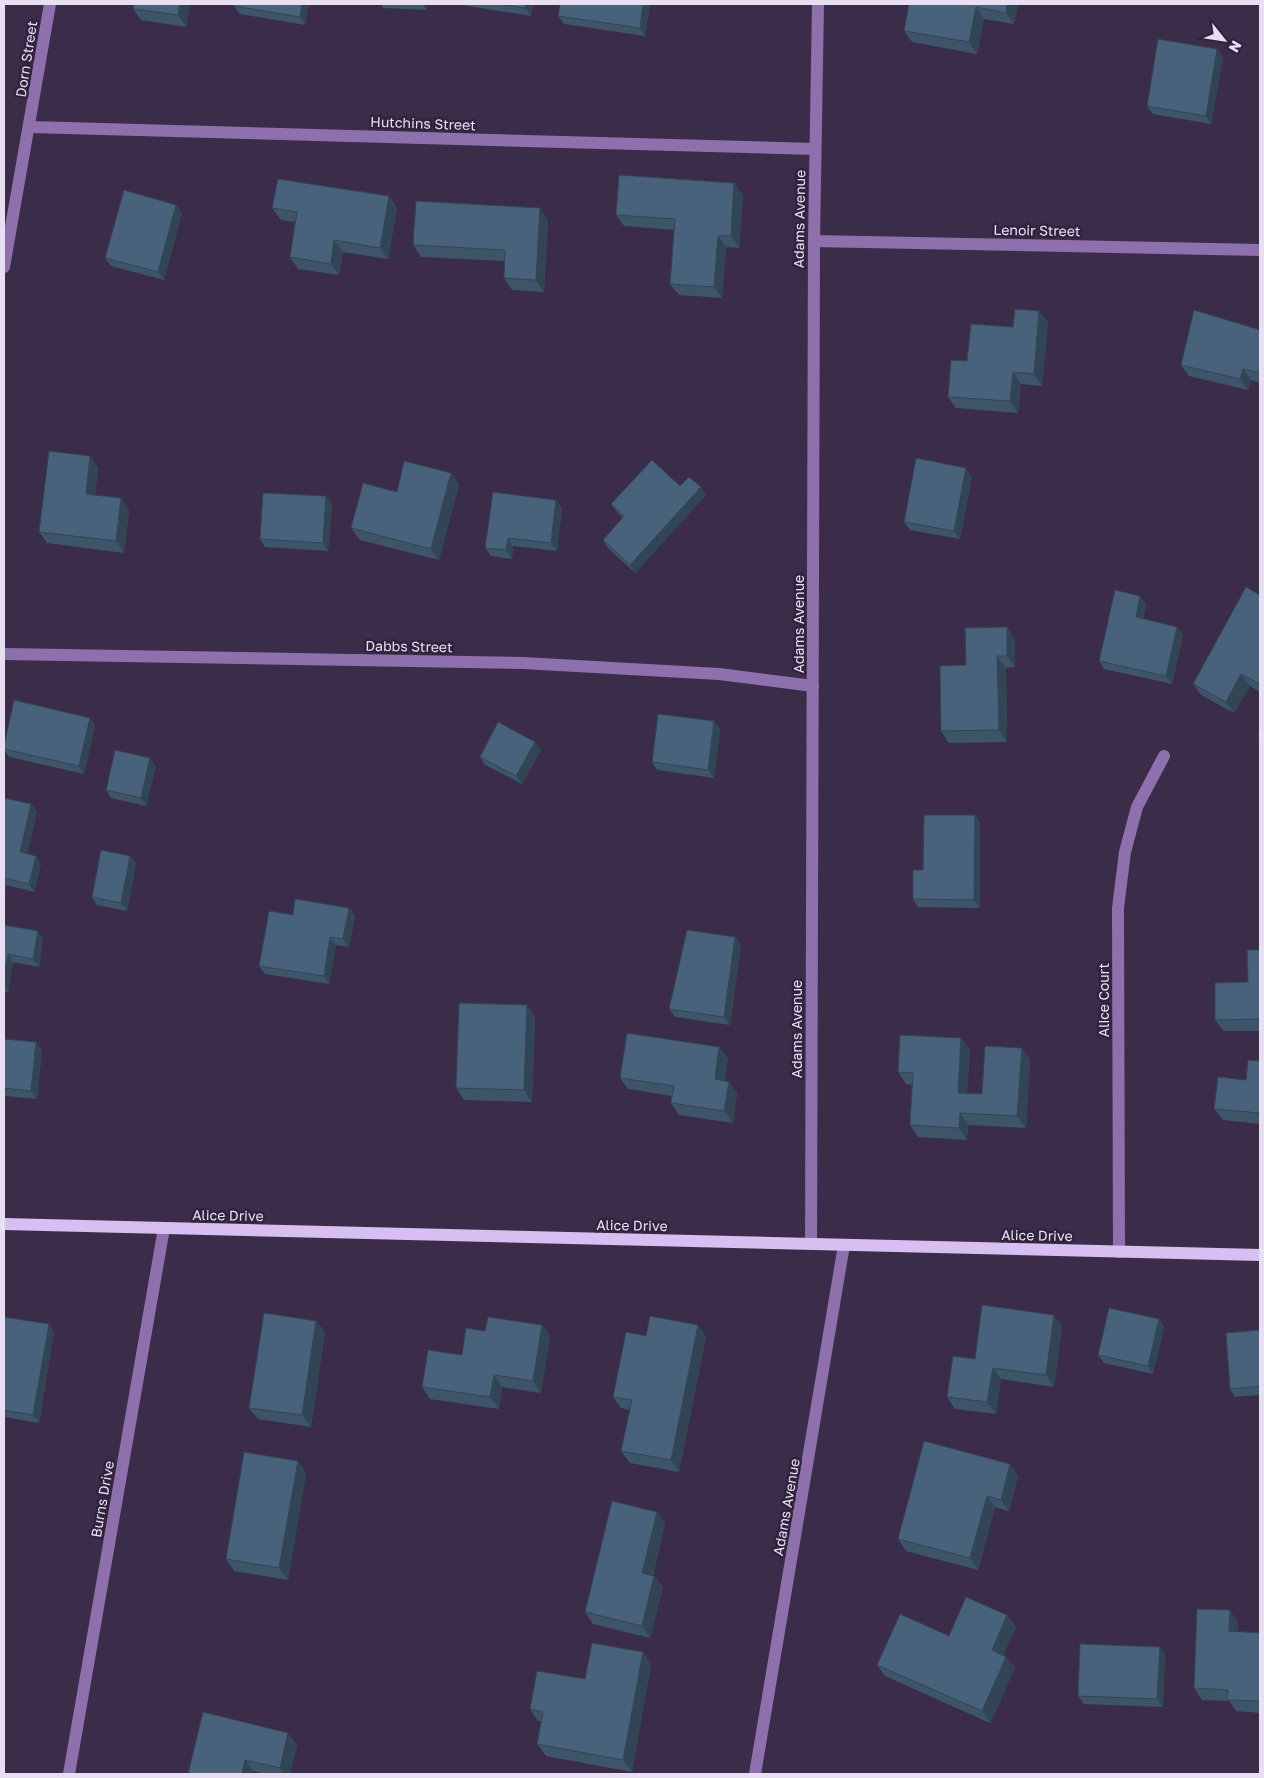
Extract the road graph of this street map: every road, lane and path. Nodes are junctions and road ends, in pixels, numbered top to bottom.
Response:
1 (50, 4) edge
2 (818, 4) edge
3 (30, 127) junction
4 (815, 149) junction
5 (814, 241) junction
6 (1260, 250) edge
7 (4, 267) edge
8 (4, 654) edge
9 (813, 686) junction
10 (1164, 756) dead end
11 (4, 1224) edge
12 (164, 1228) junction
13 (811, 1244) junction
14 (844, 1245) junction
15 (1119, 1252) junction
16 (1260, 1255) edge
17 (70, 1774) edge
18 (755, 1774) edge

1 - 3 street, Dorn Street
2 - 4 street, Adams Avenue
3 - 4 street, Hutchins Street
3 - 7 street, Dorn Street
4 - 5 street, Adams Avenue
5 - 6 street, Lenoir Street
5 - 9 street, Adams Avenue
8 - 9 street, Dabbs Street
9 - 13 street, Adams Avenue
10 - 15 street, Alice Court
11 - 12 main road, Alice Drive
12 - 13 main road, Alice Drive
12 - 17 street, Burns Drive
13 - 14 main road, Alice Drive
14 - 15 main road, Alice Drive
14 - 18 street, Adams Avenue
15 - 16 main road, Alice Drive

